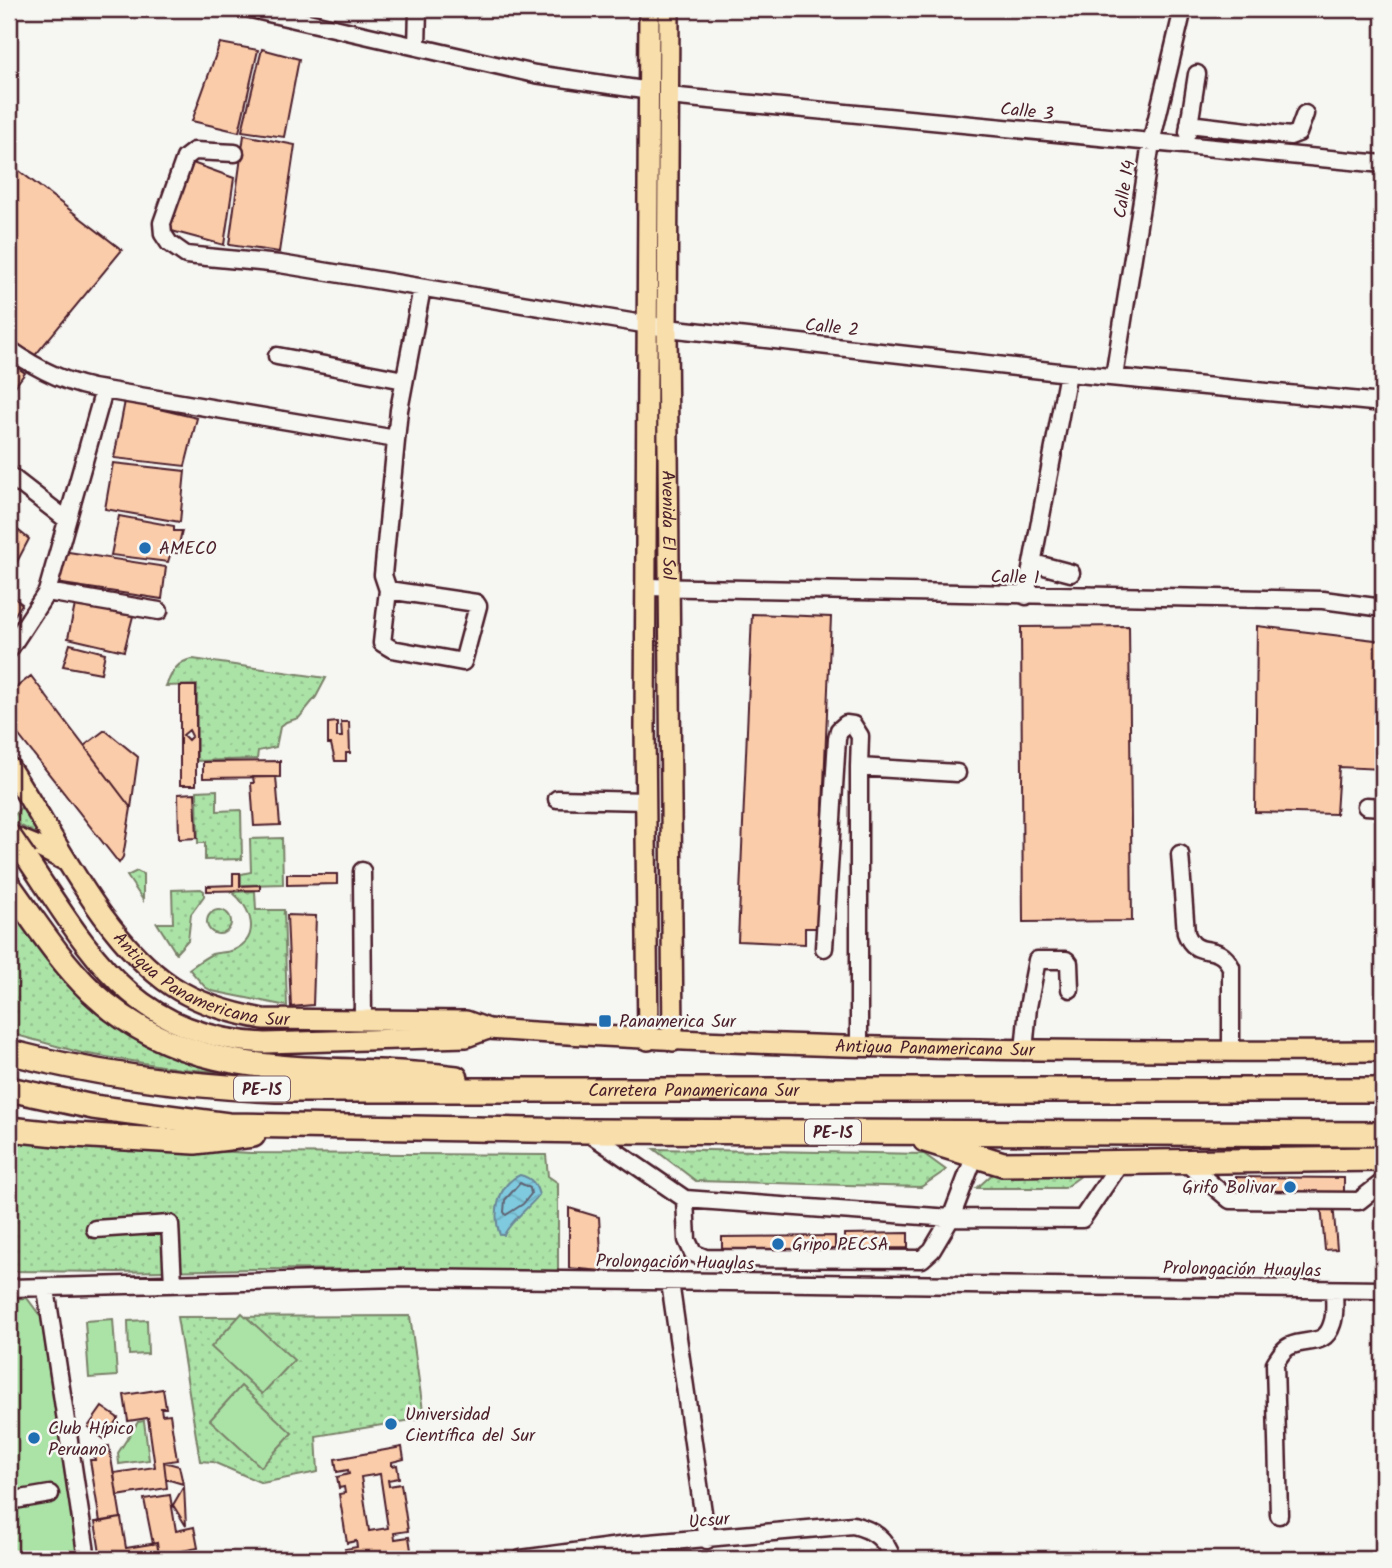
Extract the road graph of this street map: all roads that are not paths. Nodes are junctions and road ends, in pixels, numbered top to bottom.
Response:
1 (251, 9) edge
2 (418, 9) edge
3 (649, 9) edge
4 (669, 9) edge
5 (1183, 9) edge
6 (417, 47) junction
7 (1197, 74) dead end
8 (659, 93) junction
9 (1305, 114) dead end
10 (1189, 124) junction
11 (1151, 143) junction
12 (1185, 144) junction
13 (235, 153) dead end
14 (1383, 164) edge
15 (422, 288) junction
16 (646, 325) junction
17 (667, 328) junction
18 (9, 348) edge
19 (277, 356) dead end
20 (1068, 373) junction
21 (1114, 377) junction
22 (404, 380) junction
23 (104, 390) junction
24 (1383, 403) edge
25 (396, 439) junction
26 (9, 475) edge
27 (67, 520) junction
28 (1033, 563) junction
29 (1071, 573) dead end
30 (645, 587) junction
31 (669, 588) junction
32 (388, 590) junction
33 (47, 592) junction
34 (1026, 596) junction
35 (1383, 608) edge
36 (159, 611) dead end
37 (9, 650) edge
38 (859, 767) junction
39 (9, 768) edge
40 (957, 773) dead end
41 (556, 799) dead end
42 (646, 801) junction
43 (1366, 806) dead end
44 (1383, 807) edge
45 (9, 834) edge
46 (1180, 853) dead end
47 (70, 864) junction
48 (362, 872) dead end
49 (9, 886) edge
50 (824, 948) dead end
51 (1070, 989) dead end
52 (363, 1020) junction
53 (488, 1029) junction
54 (648, 1040) junction
55 (673, 1041) junction
56 (859, 1046) junction
57 (1024, 1051) junction
58 (1383, 1051) edge
59 (9, 1052) edge
60 (1231, 1052) junction
61 (9, 1089) edge
62 (518, 1090) junction
63 (1383, 1090) edge
64 (283, 1127) junction
65 (9, 1129) edge
66 (586, 1131) junction
67 (902, 1133) junction
68 (1383, 1134) edge
69 (975, 1155) junction
70 (1383, 1159) edge
71 (1184, 1161) junction
72 (1121, 1162) junction
73 (1383, 1182) edge
74 (685, 1199) junction
75 (951, 1218) junction
76 (95, 1228) dead end
77 (670, 1282) junction
78 (173, 1284) junction
79 (9, 1288) edge
80 (46, 1289) junction
81 (1334, 1290) junction
82 (1383, 1290) edge
83 (50, 1494) dead end
84 (9, 1501) edge
85 (1279, 1515) dead end
86 (707, 1540) junction
87 (891, 1556) edge
88 (87, 1559) edge
89 (521, 1559) edge

1 - 6 street, Calle 3
2 - 6 street
3 - 8 main road, Avenida El Sol
4 - 8 main road, Avenida El Sol
5 - 11 street, Calle 14
6 - 8 street, Calle 3
7 - 10 street
8 - 11 street, Calle 3
8 - 16 main road, Avenida El Sol
8 - 17 main road, Avenida El Sol
9 - 10 street
10 - 12 street
11 - 12 street, Calle 3
11 - 21 street, Calle 14
12 - 14 street, Calle 3
13 - 15 street, Calle 2
15 - 16 street, Calle 2
15 - 22 street
16 - 17 street, Calle 2
16 - 30 main road, Avenida El Sol
17 - 20 street, Calle 2
17 - 31 main road, Avenida El Sol
18 - 23 street
19 - 22 street
20 - 21 street, Calle 2
20 - 28 street
21 - 24 street, Calle 2
22 - 25 street
23 - 25 street
23 - 27 street
25 - 32 street
26 - 27 street
27 - 33 street
28 - 29 street
28 - 34 street
30 - 31 street, Calle 1
30 - 42 main road, Avenida El Sol
31 - 34 street, Calle 1
31 - 55 main road, Avenida El Sol
32 - 32 street
33 - 36 street
33 - 37 street
34 - 35 street, Calle 1
38 - 40 street
38 - 50 street
38 - 56 street
39 - 47 main road, Antigua Panamericana Sur
41 - 42 street
42 - 54 main road, Avenida El Sol
43 - 44 street
45 - 47 main road
45 - 53 main road, Antigua Panamericana Sur, bridge
46 - 60 street
47 - 52 main road, Antigua Panamericana Sur
48 - 52 street
49 - 62 highway
51 - 57 street
52 - 53 main road, Antigua Panamericana Sur
53 - 54 main road, Antigua Panamericana Sur
54 - 55 main road, Antigua Panamericana Sur
55 - 56 main road, Antigua Panamericana Sur
56 - 57 main road, Antigua Panamericana Sur
57 - 60 main road, Antigua Panamericana Sur
58 - 60 main road, Antigua Panamericana Sur
59 - 62 highway, Carretera Panamericana Sur / PE-1S
61 - 64 highway, PE-1S
62 - 63 highway, Carretera Panamericana Sur / PE-1S
64 - 65 highway
64 - 66 highway, PE-1S
66 - 67 highway, PE-1S
66 - 74 street
67 - 68 highway, PE-1S
67 - 69 highway
69 - 72 highway
69 - 75 street
70 - 71 highway
71 - 72 highway
71 - 73 street
72 - 75 street
74 - 75 street
74 - 75 street
76 - 78 street
77 - 78 street, Prolongación Huaylas
77 - 81 street, Prolongación Huaylas
77 - 86 street
78 - 80 street, Prolongación Huaylas
79 - 80 street, Prolongación Huaylas
80 - 88 street
81 - 82 street, Prolongación Huaylas
81 - 85 street
83 - 84 street
86 - 87 street, Ucsur
86 - 89 street, Ucsur

